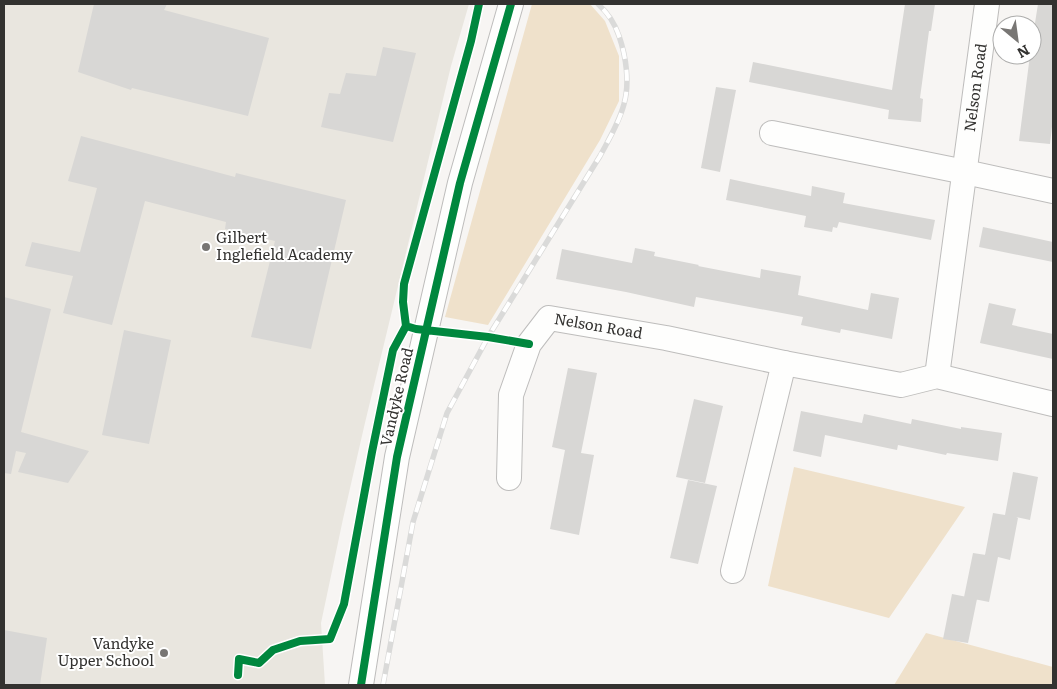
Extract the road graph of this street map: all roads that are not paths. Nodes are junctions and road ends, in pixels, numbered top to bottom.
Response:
1 (511, 4) edge
2 (987, 4) edge
3 (772, 133) dead end
4 (965, 172) junction
5 (1053, 191) edge
6 (784, 363) junction
7 (937, 376) junction
8 (1053, 404) edge
9 (509, 478) dead end
10 (733, 571) dead end
11 (361, 685) edge

1 - 11 street, Vandyke Road
2 - 4 street, Nelson Road
3 - 4 street
4 - 5 street
4 - 7 street, Nelson Road
6 - 7 street, Nelson Road
6 - 9 street, Nelson Road
6 - 10 street
7 - 8 street, Nelson Road

